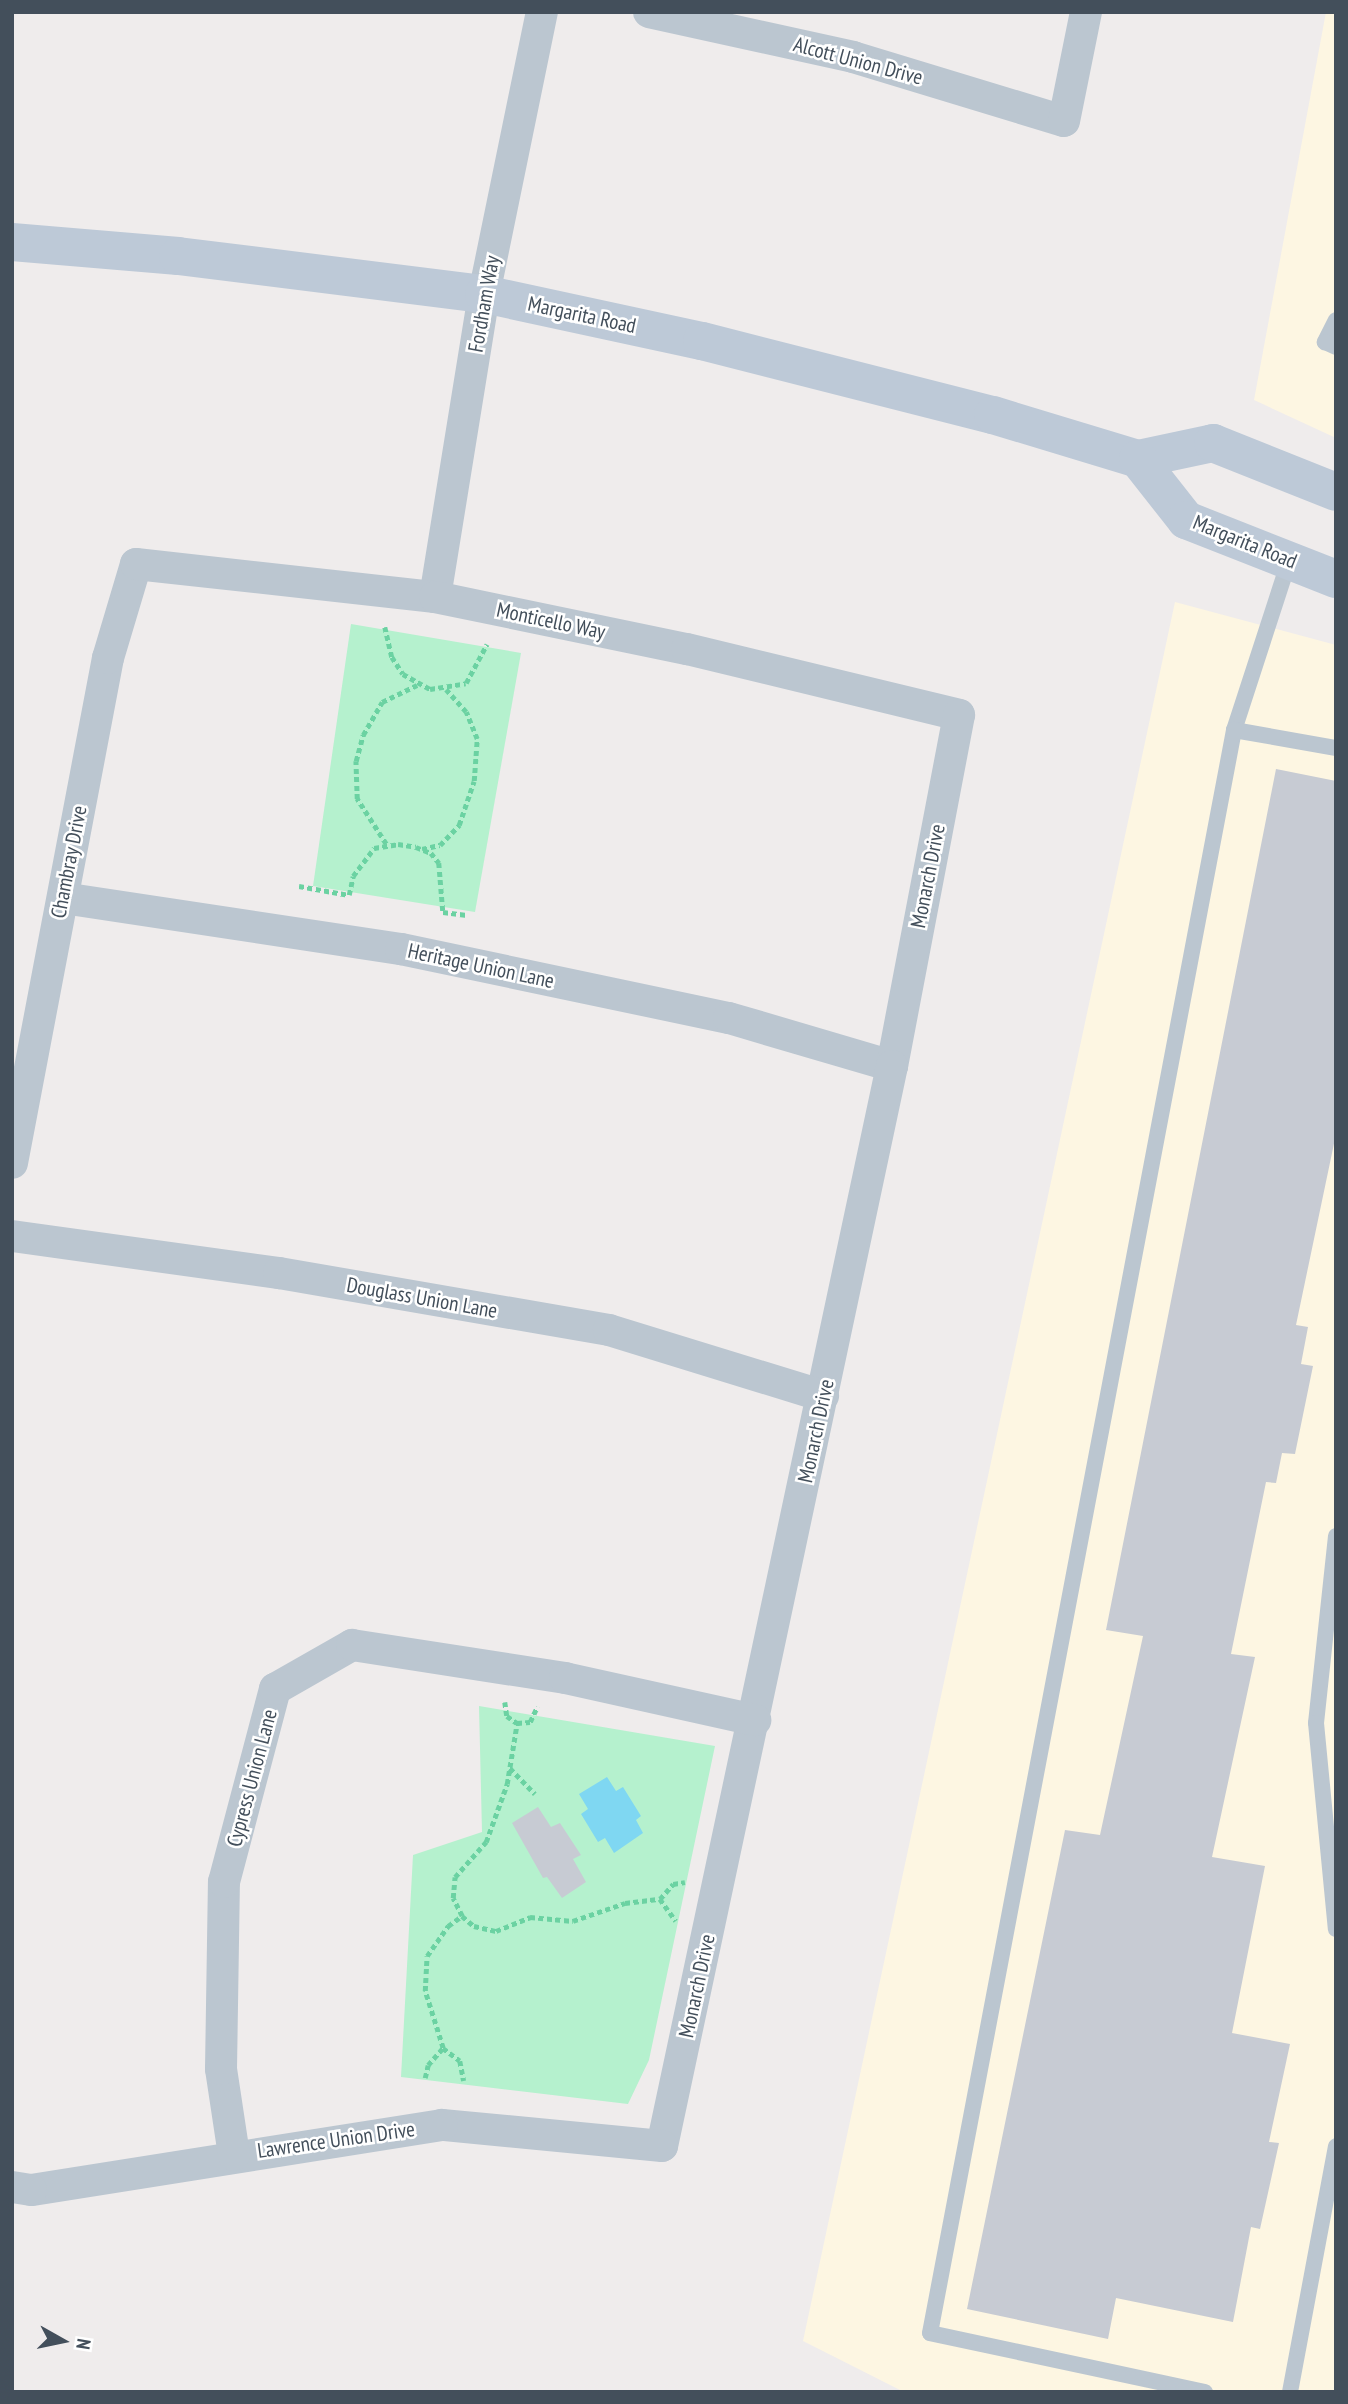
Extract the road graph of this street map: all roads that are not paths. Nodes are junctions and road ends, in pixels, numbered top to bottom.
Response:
1 (542, 12) edge
2 (649, 12) edge
3 (1086, 12) edge
4 (12, 242) edge
5 (484, 294) junction
6 (1336, 320) edge
7 (1336, 347) edge
8 (1138, 459) junction
9 (1336, 492) edge
10 (1289, 561) junction
11 (136, 564) joint
12 (1336, 579) edge
13 (435, 597) junction
14 (959, 715) joint
15 (1234, 730) junction
16 (1336, 748) edge
17 (63, 898) junction
18 (892, 1066) junction
19 (12, 1163) edge
20 (12, 1236) edge
21 (823, 1396) junction
22 (1336, 1536) edge
23 (755, 1720) junction
24 (1336, 1929) edge
25 (662, 2146) joint
26 (1336, 2146) edge
27 (234, 2155) junction
28 (12, 2188) edge
29 (1205, 2392) edge
30 (1290, 2392) edge

1 - 5 street, Fordham Way
2 - 3 street, Alcott Union Drive
4 - 5 main road, Margarita Road
5 - 8 main road, Margarita Road
5 - 13 street, Fordham Way
6 - 7 lane
8 - 9 main road, Margarita Road
8 - 10 main road, Margarita Road
10 - 12 main road, Margarita Road
10 - 15 lane
11 - 13 street, Monticello Way
11 - 17 street, Chambray Drive
13 - 14 street, Monticello Way
14 - 18 street, Monarch Drive
15 - 16 lane
15 - 29 lane
17 - 18 street, Heritage Union Lane
17 - 19 street, Chambray Drive
18 - 21 street, Monarch Drive
20 - 21 street, Douglass Union Lane
21 - 23 street, Monarch Drive
22 - 24 lane
23 - 25 street, Monarch Drive
23 - 27 street, Cypress Union Lane
25 - 27 street, Lawrence Union Drive
26 - 30 lane
27 - 28 street, Lawrence Union Drive

